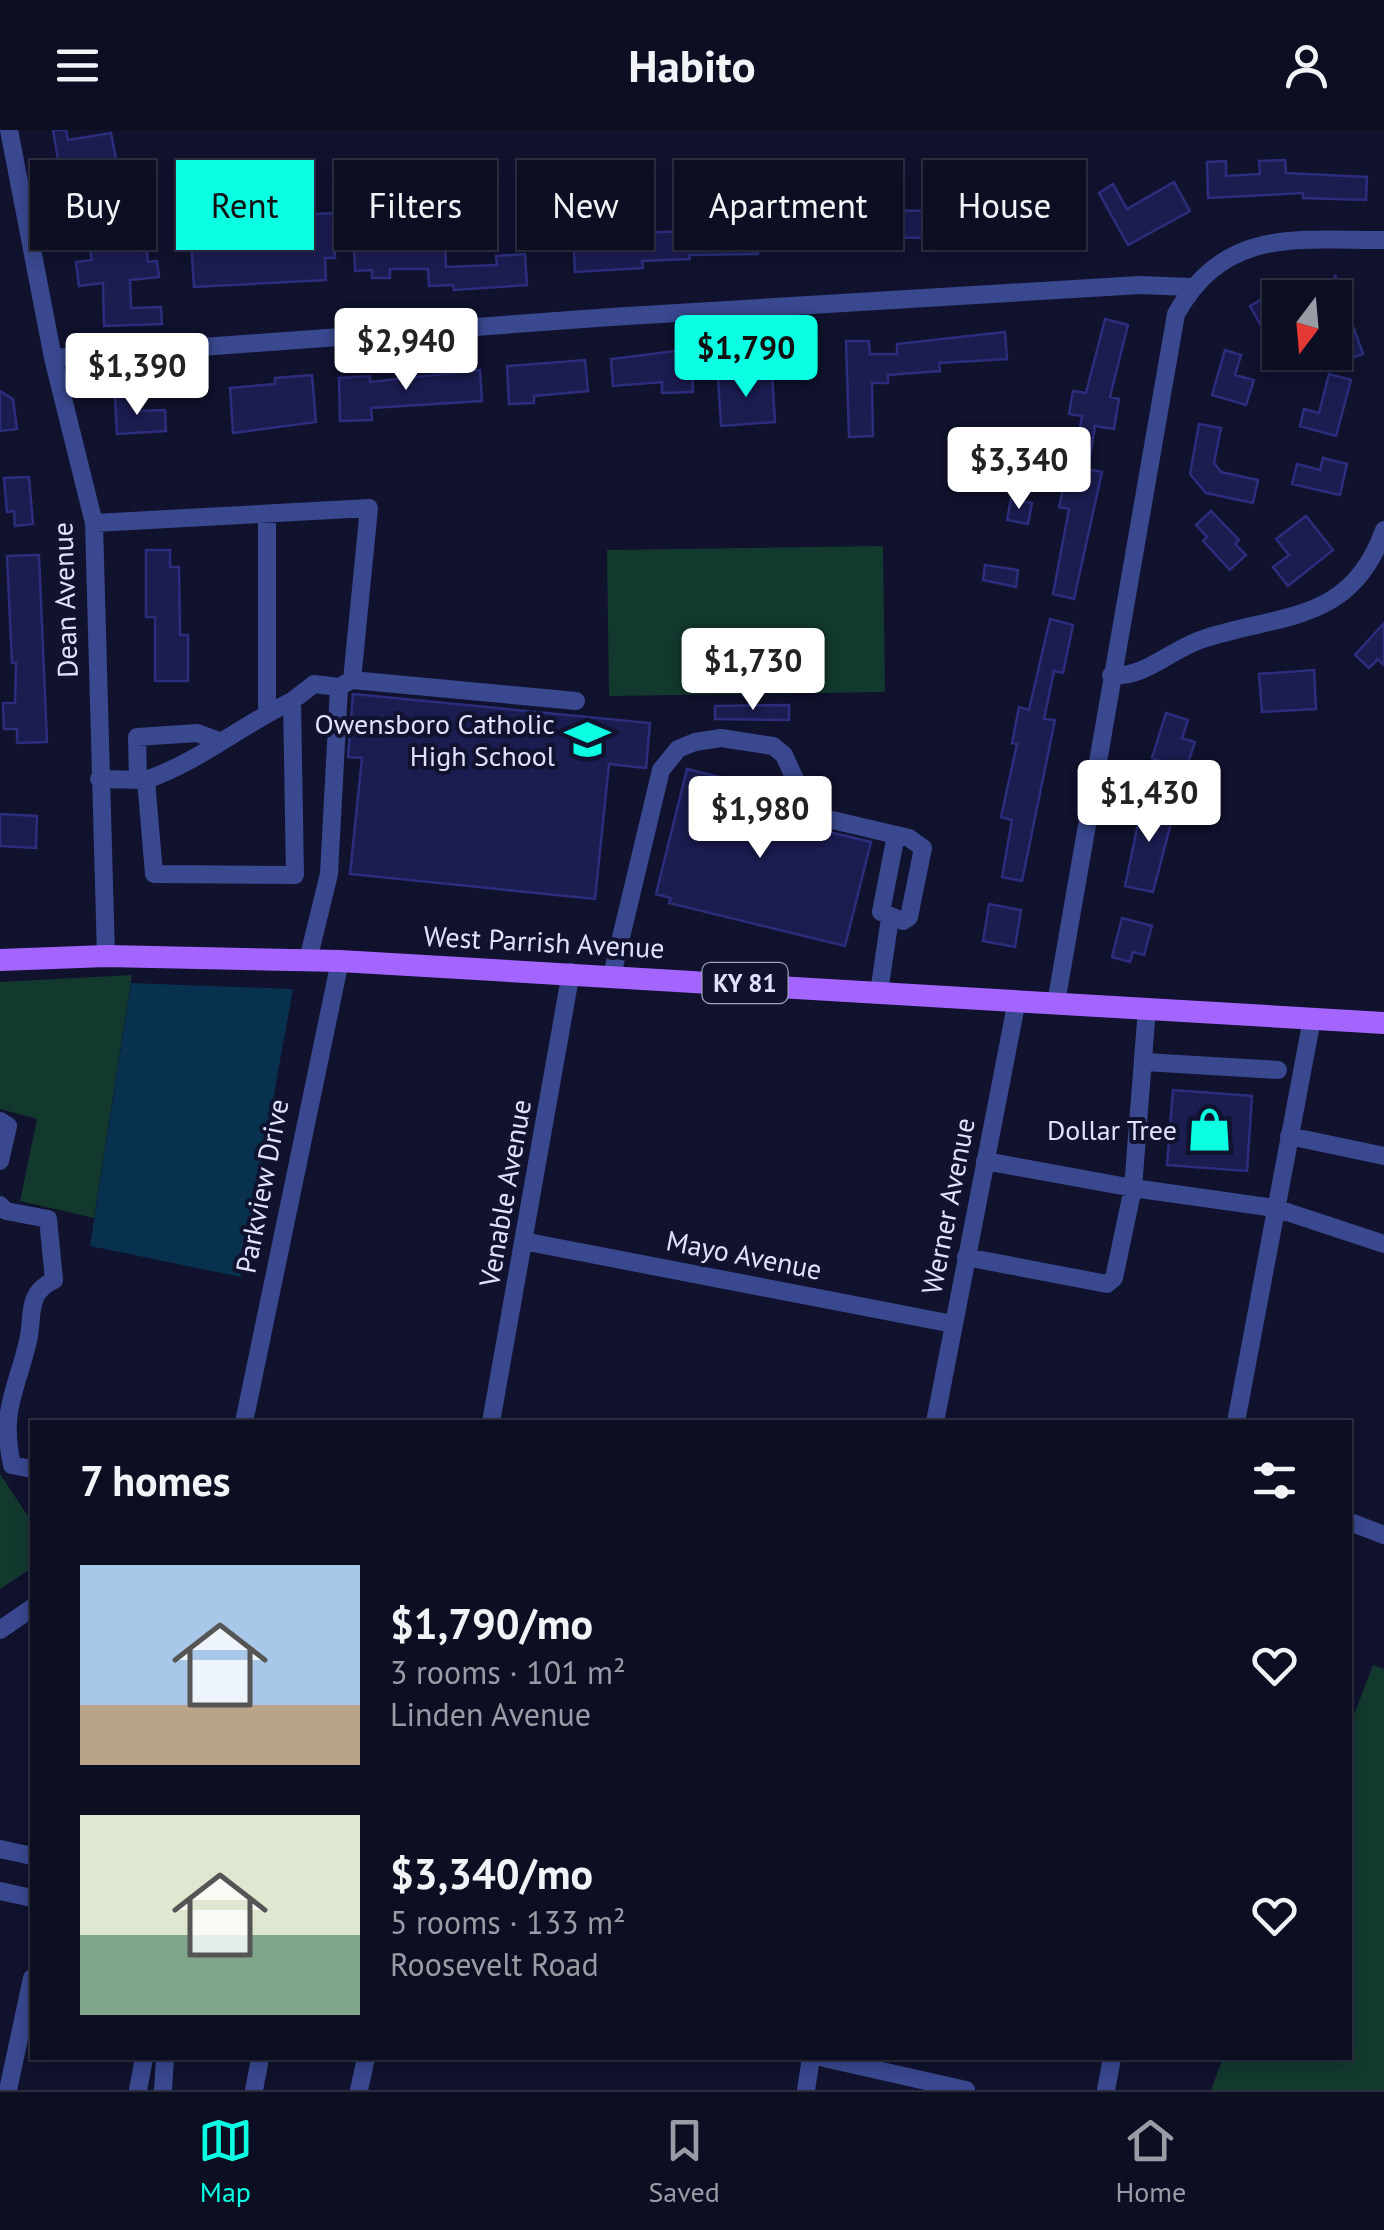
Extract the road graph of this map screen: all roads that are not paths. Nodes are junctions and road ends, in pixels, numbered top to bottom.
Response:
1 (9, 130) edge
2 (1384, 240) edge
3 (1191, 287) junction
4 (53, 358) junction
5 (266, 515) junction
6 (94, 523) junction
7 (1384, 530) edge
8 (1111, 676) junction
9 (346, 683) junction
10 (576, 700) dead end
11 (292, 702) junction
12 (267, 714) junction
13 (219, 742) junction
14 (100, 778) junction
15 (142, 779) junction
16 (896, 835) junction
17 (890, 918) junction
18 (106, 956) junction
19 (0, 960) edge
20 (308, 960) junction
21 (340, 961) junction
22 (572, 972) junction
23 (612, 975) junction
24 (879, 992) junction
25 (1017, 1000) junction
26 (1056, 1002) junction
27 (1148, 1008) junction
28 (1312, 1019) junction
29 (1384, 1024) edge
30 (1146, 1062) junction
31 (1278, 1070) dead end
32 (0, 1121) edge
33 (1289, 1136) junction
34 (1384, 1156) edge
35 (0, 1161) edge
36 (985, 1161) junction
37 (1133, 1188) junction
38 (0, 1205) edge
39 (1275, 1208) junction
40 (524, 1241) junction
41 (1384, 1244) edge
42 (966, 1257) junction
43 (953, 1324) junction
44 (244, 1420) edge
45 (491, 1420) edge
46 (935, 1420) edge
47 (1236, 1420) edge
48 (3, 1438) edge
49 (30, 1470) edge
50 (1352, 1523) edge
51 (1384, 1535) edge
52 (30, 1609) edge
53 (0, 1630) edge
54 (0, 1849) edge
55 (30, 1856) edge
56 (0, 1891) edge
57 (30, 1898) edge
58 (30, 1987) edge
59 (144, 2060) edge
60 (165, 2060) edge
61 (366, 2060) edge
62 (811, 2060) edge
63 (833, 2060) edge
64 (1112, 2060) edge
65 (258, 2064) dead end
66 (8, 2090) edge
67 (138, 2090) edge
68 (162, 2090) edge
69 (254, 2090) edge
70 (359, 2090) edge
71 (806, 2090) edge
72 (966, 2090) edge
73 (1106, 2090) edge

1 - 4 street, Dean Avenue
2 - 3 street
3 - 4 street
3 - 8 street
4 - 6 street, Dean Avenue
5 - 6 street
5 - 9 street
5 - 12 street
6 - 14 street, Dean Avenue
7 - 8 street
8 - 26 street
9 - 10 street
9 - 11 street
9 - 20 street
11 - 12 street
11 - 15 street
12 - 13 street
13 - 15 street
13 - 15 street
14 - 15 street
14 - 18 street, Dean Avenue
16 - 17 street
16 - 17 street
16 - 23 street
17 - 24 street
18 - 19 main road, West Parrish Avenue / KY 81
18 - 20 main road, West Parrish Avenue / KY 81
20 - 21 main road, West Parrish Avenue / KY 81
21 - 22 main road, West Parrish Avenue / KY 81
21 - 44 street, Parkview Drive
22 - 23 main road, West Parrish Avenue / KY 81
22 - 40 street, Venable Avenue
23 - 24 main road, West Parrish Avenue / KY 81
24 - 25 main road, West Parrish Avenue / KY 81
25 - 26 main road, West Parrish Avenue / KY 81
25 - 36 street, Werner Avenue
26 - 27 main road, West Parrish Avenue / KY 81
27 - 28 main road, West Parrish Avenue / KY 81
27 - 30 street
28 - 29 main road, West Parrish Avenue / KY 81
28 - 33 street
30 - 31 street
30 - 37 street
32 - 35 street
33 - 34 street
33 - 39 street
36 - 37 street
36 - 42 street, Werner Avenue
37 - 39 street
37 - 42 street
38 - 48 street
39 - 41 street
39 - 47 street
40 - 43 street, Mayo Avenue
40 - 45 street, Venable Avenue
42 - 43 street, Werner Avenue
43 - 46 street, Werner Avenue
48 - 49 street
50 - 51 street
52 - 53 street
54 - 55 street
56 - 57 street
58 - 66 street
59 - 67 street
60 - 68 street
61 - 70 street
62 - 71 street
63 - 72 street
64 - 73 street
65 - 69 street

